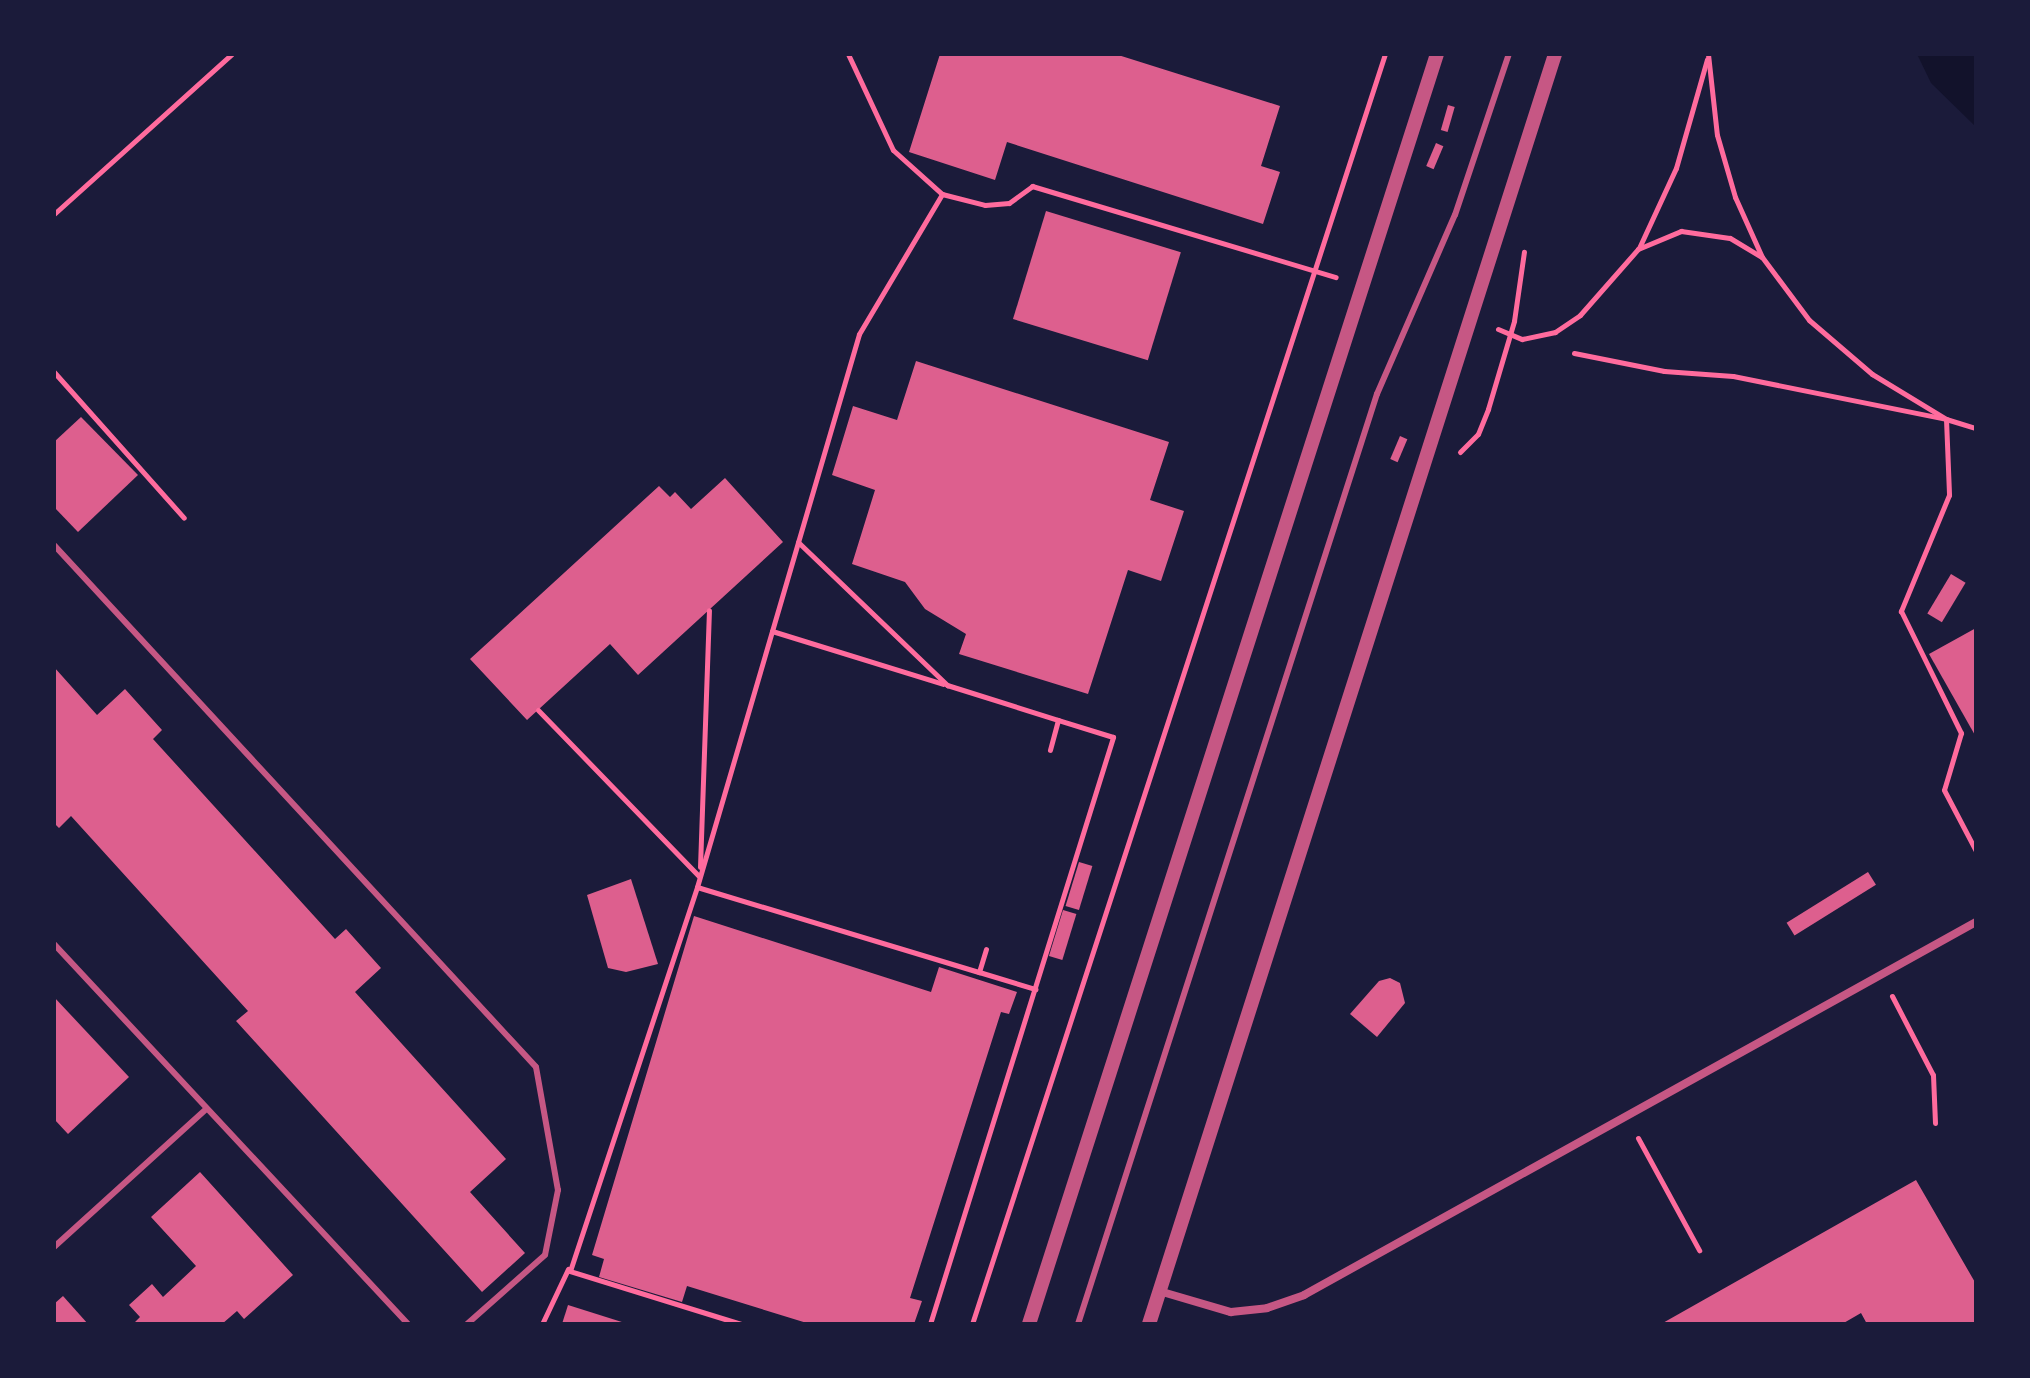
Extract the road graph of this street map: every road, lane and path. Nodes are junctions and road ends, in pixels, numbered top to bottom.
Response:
1 (232, 54) edge
2 (848, 54) edge
3 (1385, 54) edge
4 (1437, 54) edge
5 (1509, 54) edge
6 (1555, 54) edge
7 (1708, 55) edge
8 (942, 194) junction
9 (54, 214) edge
10 (1638, 249) junction
11 (1762, 257) junction
12 (1315, 270) junction
13 (1341, 278) dead end
14 (1493, 327) dead end
15 (1574, 353) dead end
16 (54, 372) edge
17 (1946, 419) junction
18 (1976, 428) edge
19 (184, 518) dead end
20 (798, 542) junction
21 (54, 545) edge
22 (709, 610) dead end
23 (772, 631) junction
24 (947, 685) junction
25 (538, 710) dead end
26 (1058, 720) junction
27 (1050, 750) dead end
28 (1976, 851) edge
29 (700, 876) junction
30 (697, 887) junction
31 (1976, 922) edge
32 (54, 944) edge
33 (986, 949) dead end
34 (979, 972) junction
35 (1881, 974) junction
36 (1035, 989) junction
37 (205, 1110) junction
38 (1935, 1123) dead end
39 (1649, 1157) dead end
40 (54, 1247) edge
41 (1699, 1250) dead end
42 (570, 1271) junction
43 (1159, 1291) junction
44 (408, 1324) edge
45 (467, 1324) edge
46 (542, 1324) edge
47 (741, 1324) edge
48 (930, 1324) edge
49 (972, 1324) edge
50 (1029, 1324) edge
51 (1078, 1324) edge
52 (1149, 1324) edge

1 - 9 path
2 - 8 path
3 - 12 path
4 - 50 street
5 - 51 lane
6 - 43 street
7 - 10 path
7 - 11 path
8 - 12 path
8 - 20 path
10 - 11 path
10 - 14 path
11 - 17 path
12 - 13 path
12 - 49 path
15 - 17 path
16 - 19 path
17 - 18 path
17 - 28 path
20 - 23 path
20 - 24 path
21 - 45 lane
22 - 29 path
23 - 24 path
23 - 29 path
24 - 26 path
25 - 29 path
26 - 27 path
26 - 36 path
29 - 30 path
30 - 34 path
30 - 42 path
31 - 35 street
32 - 37 lane
33 - 34 path
34 - 36 path
35 - 38 path
35 - 43 street
36 - 48 path
37 - 40 lane
37 - 44 lane
39 - 41 path
42 - 46 path
42 - 47 path
43 - 52 street

